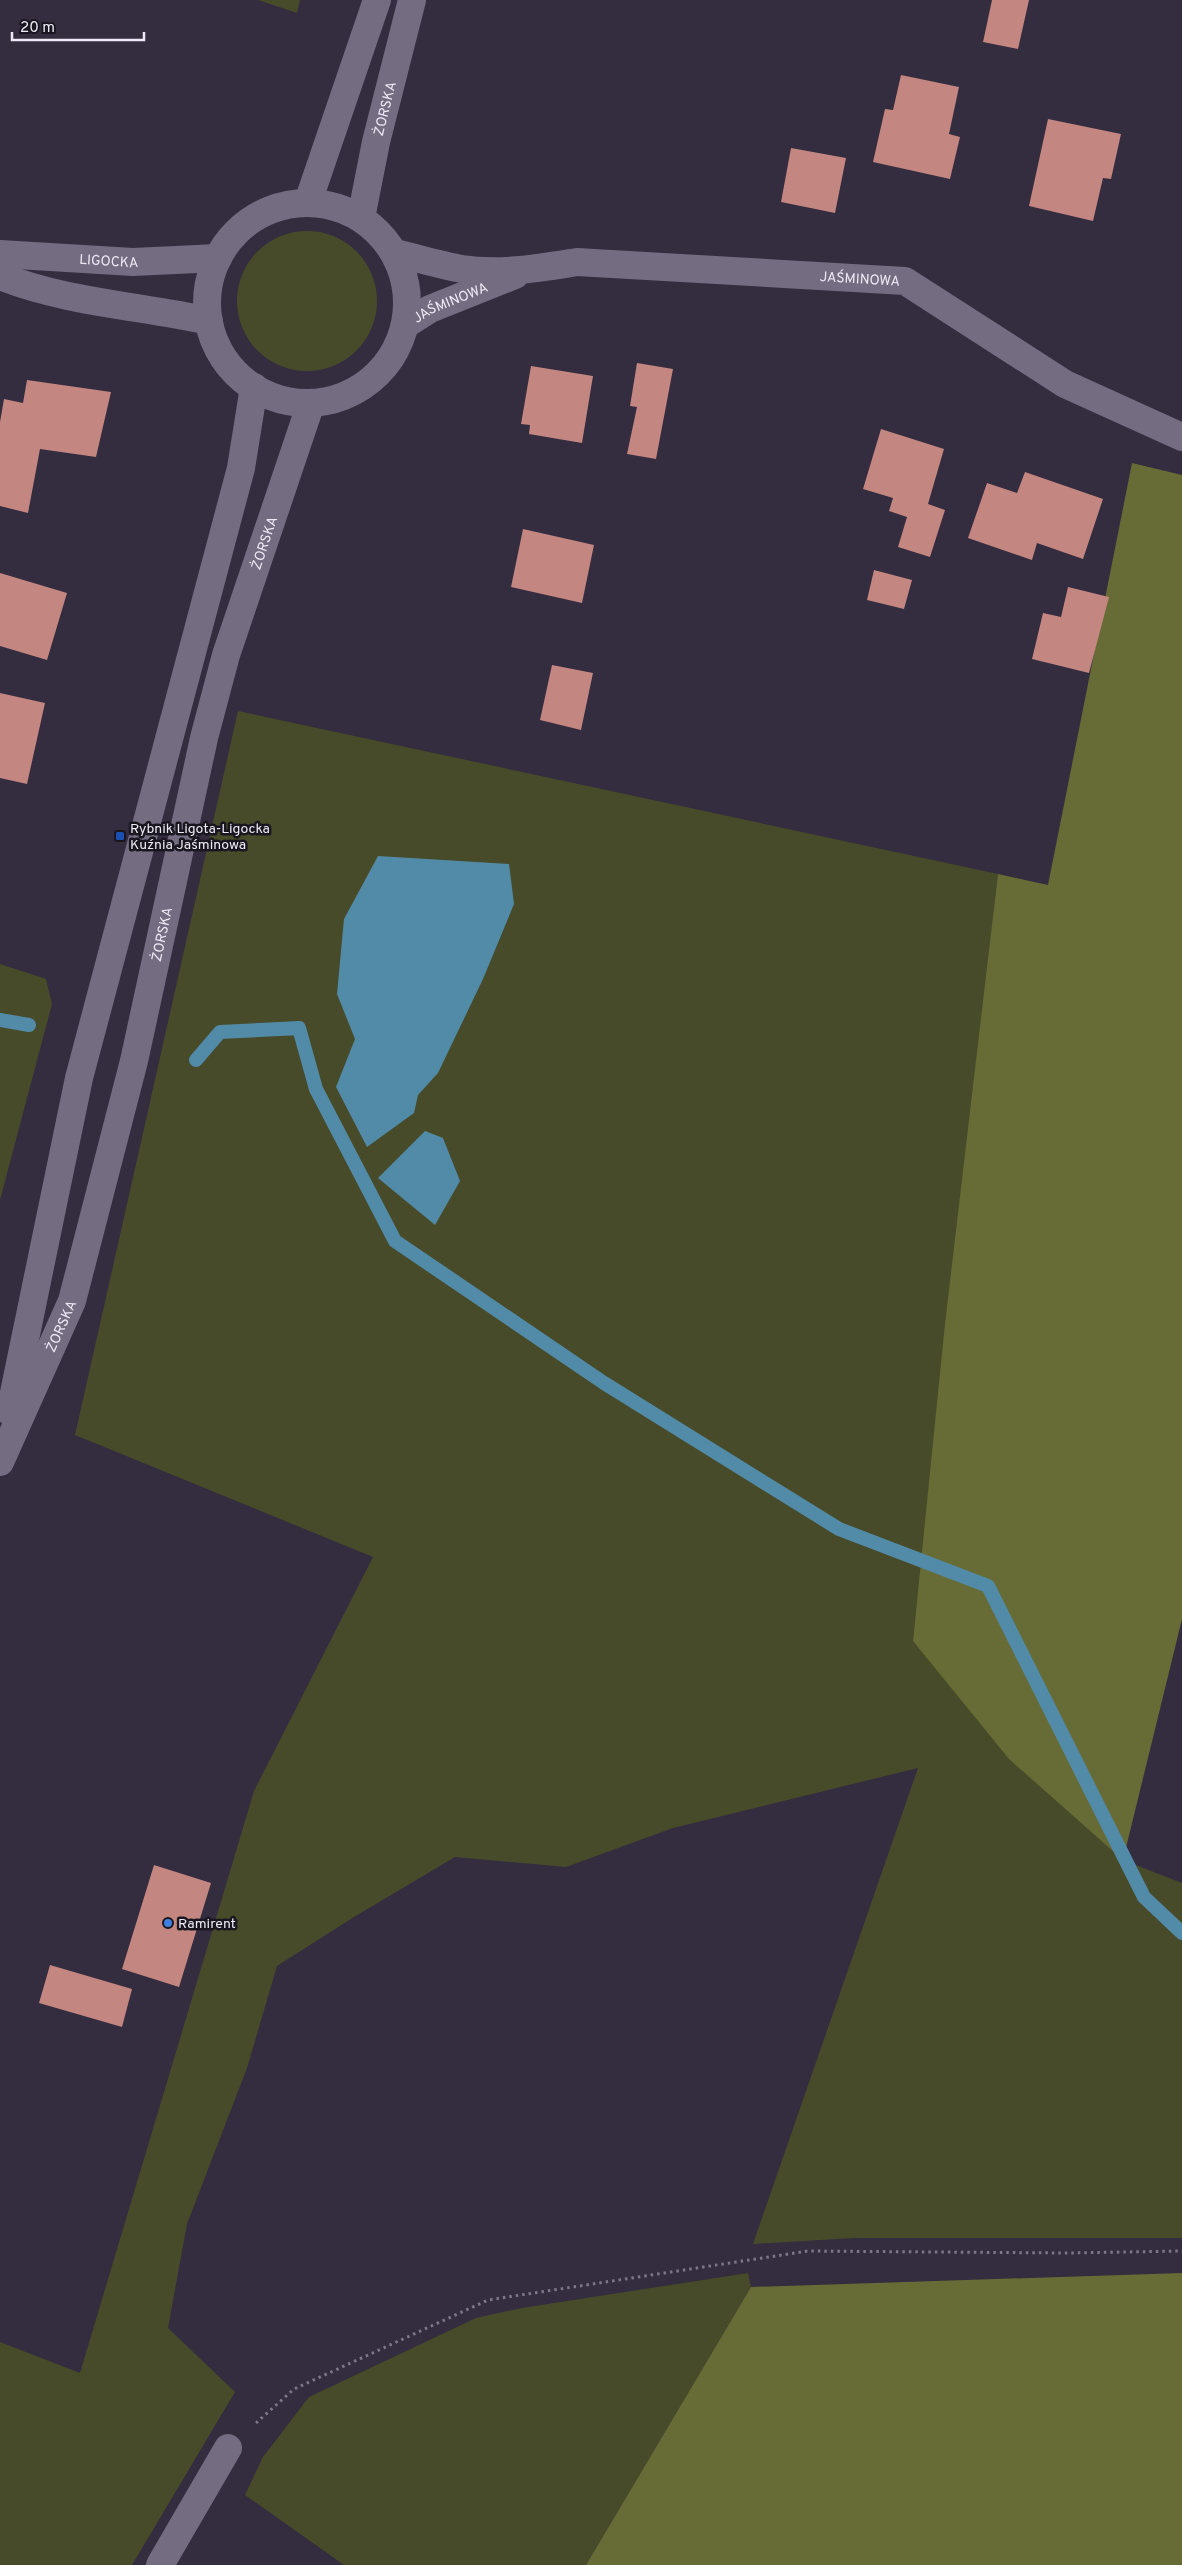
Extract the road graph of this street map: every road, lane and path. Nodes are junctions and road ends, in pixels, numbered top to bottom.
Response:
1 (377, 0) edge
2 (412, 0) edge
3 (308, 202) junction
4 (361, 218) junction
5 (395, 253) junction
6 (0, 254) edge
7 (218, 258) junction
8 (526, 270) junction
9 (0, 276) edge
10 (208, 321) junction
11 (405, 325) junction
12 (254, 387) junction
13 (311, 403) junction
14 (1182, 437) edge
15 (0, 1461) edge
16 (1182, 2251) edge
17 (228, 2448) joint
18 (160, 2565) edge

1 - 3 main road
2 - 4 main road, ŻORSKA
3 - 4 main road
3 - 7 main road
4 - 5 main road
5 - 8 main road, JAŚMINOWA
5 - 11 main road
6 - 7 main road, LIGOCKA
7 - 10 main road
8 - 11 main road, JAŚMINOWA
8 - 14 main road, JAŚMINOWA
9 - 10 main road
10 - 12 main road
11 - 13 main road
12 - 13 main road
12 - 15 main road, ŻORSKA
13 - 15 main road, ŻORSKA
16 - 17 path
17 - 18 main road

